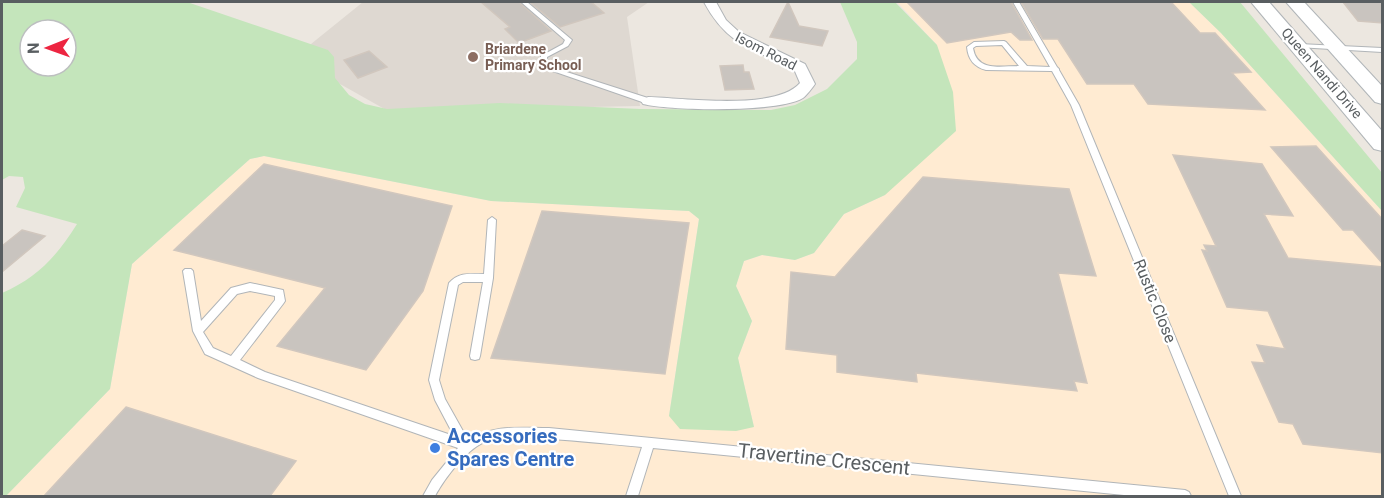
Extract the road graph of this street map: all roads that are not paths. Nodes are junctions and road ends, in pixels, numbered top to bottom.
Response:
1 (524, 2) edge
2 (710, 2) edge
3 (1016, 2) edge
4 (1260, 2) edge
5 (1295, 2) edge
6 (1299, 46) junction
7 (1338, 48) junction
8 (1383, 50) edge
9 (1025, 69) junction
10 (1056, 69) junction
11 (1383, 98) edge
12 (648, 101) joint
13 (1383, 144) edge
14 (492, 220) dead end
15 (188, 271) dead end
16 (488, 278) junction
17 (198, 331) junction
18 (475, 356) dead end
19 (233, 362) junction
20 (649, 442) junction
21 (465, 445) junction
22 (431, 493) edge
23 (418, 496) edge
24 (632, 496) edge
25 (1185, 496) edge
26 (1235, 496) edge

1 - 12 lane
2 - 12 street, Isom Road
3 - 10 lane, Rustic Close
4 - 6 main road, Queen Nandi Drive
5 - 7 main road, Queen Nandi Drive
6 - 7 lane
6 - 13 main road, Queen Nandi Drive
7 - 8 lane
7 - 11 main road, Queen Nandi Drive
9 - 9 lane
9 - 10 lane
10 - 26 lane, Rustic Close
14 - 16 lane
15 - 17 lane
16 - 18 lane
16 - 21 lane
17 - 19 lane
17 - 19 lane
19 - 21 lane
20 - 21 lane, Travertine Crescent
20 - 24 lane
20 - 25 lane, Travertine Crescent
21 - 22 lane
22 - 23 lane

